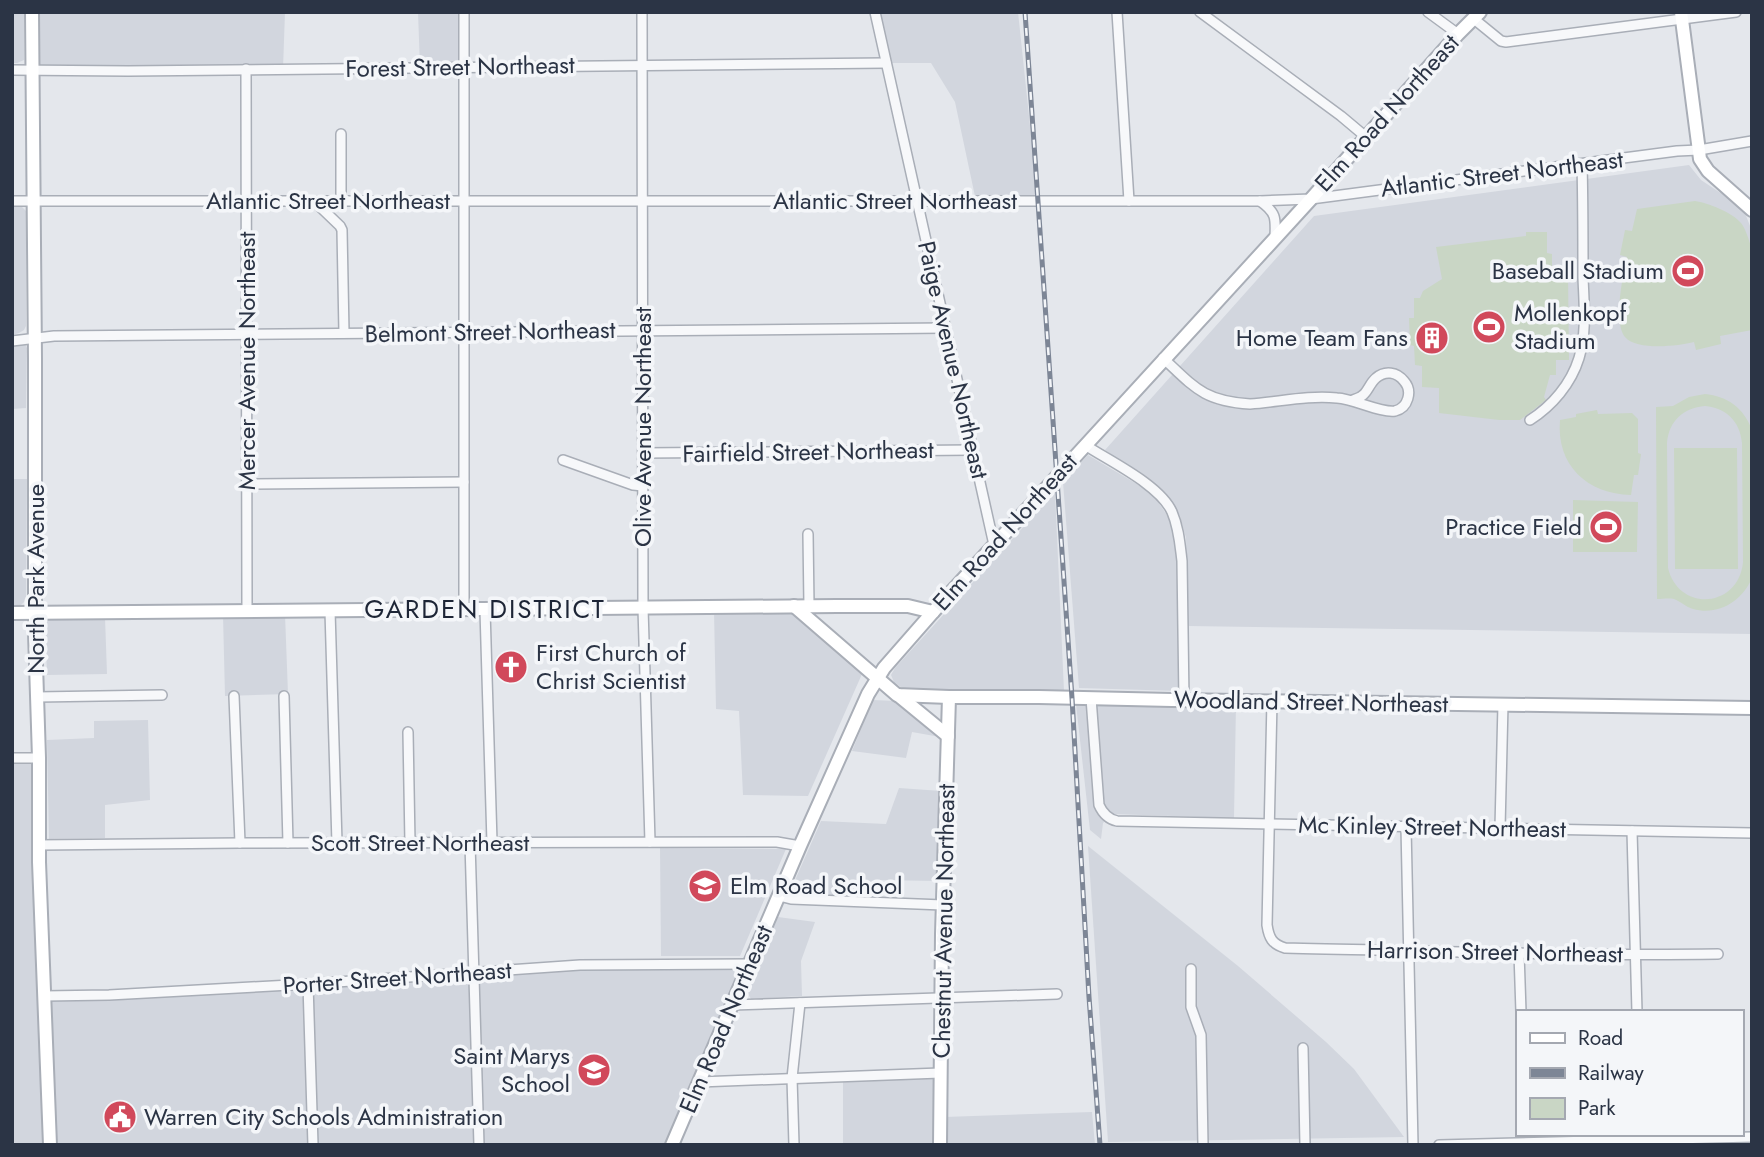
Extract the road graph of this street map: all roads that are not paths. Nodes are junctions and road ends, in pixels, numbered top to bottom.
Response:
1 (32, 12) edge
2 (464, 12) edge
3 (642, 12) edge
4 (875, 12) edge
5 (1116, 12) edge
6 (1200, 12) edge
7 (1427, 12) edge
8 (1736, 12) edge
9 (1477, 15) edge
10 (1681, 16) edge
11 (1458, 34) junction
12 (886, 63) junction
13 (642, 65) junction
14 (464, 67) junction
15 (246, 69) junction
16 (12, 70) edge
17 (33, 70) junction
18 (341, 134) dead end
19 (1366, 137) junction
20 (1752, 141) edge
21 (1699, 150) junction
22 (1582, 164) junction
23 (1311, 198) junction
24 (12, 201) edge
25 (34, 201) junction
26 (247, 201) junction
27 (314, 201) junction
28 (341, 201) junction
29 (464, 201) junction
30 (642, 201) junction
31 (917, 201) junction
32 (1129, 201) junction
33 (1260, 201) junction
34 (1752, 210) edge
35 (1275, 237) junction
36 (946, 328) junction
37 (643, 331) junction
38 (464, 332) junction
39 (344, 333) junction
40 (247, 334) junction
41 (35, 338) junction
42 (12, 341) edge
43 (1163, 358) junction
44 (1353, 400) junction
45 (1530, 421) dead end
46 (1085, 445) junction
47 (973, 450) junction
48 (643, 453) junction
49 (562, 460) dead end
50 (464, 482) junction
51 (247, 484) junction
52 (643, 486) junction
53 (808, 534) dead end
54 (994, 545) junction
55 (794, 606) junction
56 (808, 606) junction
57 (643, 608) junction
58 (464, 610) junction
59 (485, 610) junction
60 (247, 611) junction
61 (330, 611) junction
62 (933, 612) junction
63 (12, 613) edge
64 (35, 613) junction
65 (877, 677) junction
66 (162, 695) dead end
67 (897, 695) junction
68 (234, 696) dead end
69 (284, 696) dead end
70 (37, 697) junction
71 (949, 697) junction
72 (1091, 698) junction
73 (1184, 700) junction
74 (1272, 701) junction
75 (1503, 705) junction
76 (1752, 708) edge
77 (408, 732) dead end
78 (948, 736) junction
79 (12, 758) edge
80 (39, 758) junction
81 (1270, 824) junction
82 (1406, 827) junction
83 (1500, 828) junction
84 (1632, 831) junction
85 (1752, 833) edge
86 (492, 842) junction
87 (650, 842) junction
88 (240, 843) junction
89 (288, 843) junction
90 (337, 843) junction
91 (410, 843) junction
92 (470, 843) junction
93 (39, 845) junction
94 (800, 846) junction
95 (779, 897) junction
96 (943, 905) junction
97 (1409, 951) junction
98 (1519, 953) junction
99 (1718, 954) dead end
100 (1635, 955) junction
101 (749, 964) junction
102 (1191, 969) dead end
103 (474, 972) junction
104 (308, 984) junction
105 (1057, 994) dead end
106 (44, 996) junction
107 (941, 997) junction
108 (800, 1003) junction
109 (732, 1005) junction
110 (1521, 1010) edge
111 (1637, 1010) edge
112 (1303, 1048) dead end
113 (940, 1073) junction
114 (792, 1078) junction
115 (699, 1082) junction
116 (1640, 1137) edge
117 (1752, 1137) edge
118 (1524, 1138) edge
119 (1581, 1144) edge
120 (50, 1145) edge
121 (313, 1145) edge
122 (479, 1145) edge
123 (672, 1145) edge
124 (794, 1145) edge
125 (940, 1145) edge
126 (1203, 1145) edge
127 (1305, 1145) edge
128 (1413, 1145) edge
129 (1439, 1145) edge

1 - 17 street, North Park Avenue
2 - 14 street
3 - 13 street, Olive Avenue Northeast
4 - 12 street, Paige Avenue Northeast
5 - 32 street
6 - 19 street
7 - 11 street
8 - 10 street
9 - 10 street
9 - 11 street, Elm Road Northeast
10 - 21 street
11 - 19 street, Elm Road Northeast
12 - 13 street, Forest Street Northeast
12 - 31 street, Paige Avenue Northeast
13 - 14 street, Forest Street Northeast
13 - 30 street, Olive Avenue Northeast
14 - 15 street, Forest Street Northeast
14 - 29 street
15 - 17 street, Forest Street Northeast
15 - 26 street, Mercer Avenue Northeast
16 - 17 street, Forest Street Northeast
17 - 25 street, North Park Avenue
18 - 28 street
19 - 23 street, Elm Road Northeast
20 - 21 street, Atlantic Street Northeast
21 - 22 street, Atlantic Street Northeast
21 - 34 street
22 - 23 street, Atlantic Street Northeast
22 - 45 street
23 - 33 street, Atlantic Street Northeast
23 - 35 street, Elm Road Northeast
24 - 25 street, Atlantic Street Northeast
25 - 26 street, Atlantic Street Northeast
25 - 41 street, North Park Avenue
26 - 27 street, Atlantic Street Northeast
26 - 40 street, Mercer Avenue Northeast
27 - 28 street, Atlantic Street Northeast
27 - 39 street
28 - 29 street, Atlantic Street Northeast
29 - 30 street, Atlantic Street Northeast
29 - 38 street
30 - 31 street, Atlantic Street Northeast
30 - 37 street, Olive Avenue Northeast
31 - 32 street, Atlantic Street Northeast
31 - 36 street, Paige Avenue Northeast
32 - 33 street, Atlantic Street Northeast
33 - 35 street
35 - 43 street, Elm Road Northeast
36 - 37 street, Belmont Street Northeast
36 - 47 street, Paige Avenue Northeast
37 - 38 street, Belmont Street Northeast
37 - 48 street, Olive Avenue Northeast
38 - 39 street, Belmont Street Northeast
38 - 50 street
39 - 40 street, Belmont Street Northeast
40 - 41 street, Belmont Street Northeast
40 - 51 street, Mercer Avenue Northeast
41 - 42 street, Belmont Street Northeast
41 - 64 street, North Park Avenue
43 - 44 street
43 - 46 street, Elm Road Northeast
44 - 44 street
46 - 54 street, Elm Road Northeast
46 - 73 street
47 - 48 street, Fairfield Street Northeast
47 - 54 street, Paige Avenue Northeast
48 - 52 street, Olive Avenue Northeast
49 - 52 street
50 - 51 street
50 - 58 street
51 - 60 street, Mercer Avenue Northeast
52 - 57 street, Olive Avenue Northeast
53 - 56 street
54 - 62 street, Elm Road Northeast
55 - 56 street
55 - 57 street
55 - 65 street
56 - 62 street
57 - 59 street
57 - 87 street, Olive Avenue Northeast
58 - 59 street
58 - 61 street
59 - 86 street
60 - 61 street
60 - 64 street
61 - 90 street
62 - 65 street, Elm Road Northeast
63 - 64 street
64 - 70 street, North Park Avenue
65 - 67 street
65 - 94 street, Elm Road Northeast
66 - 70 street
67 - 71 street, Woodland Street Northeast
67 - 78 street
68 - 88 street
69 - 89 street
70 - 80 street, North Park Avenue
71 - 72 street, Woodland Street Northeast
71 - 78 street, Chestnut Avenue Northeast
72 - 73 street, Woodland Street Northeast
72 - 81 street, Mc Kinley Street Northeast
73 - 74 street, Woodland Street Northeast
74 - 75 street, Woodland Street Northeast
74 - 81 street
75 - 76 street, Woodland Street Northeast
75 - 83 street
77 - 91 street
78 - 96 street, Chestnut Avenue Northeast
79 - 80 street
80 - 93 street, North Park Avenue
81 - 82 street, Mc Kinley Street Northeast
81 - 97 street, Harrison Street Northeast
82 - 83 street, Mc Kinley Street Northeast
82 - 97 street
83 - 84 street, Mc Kinley Street Northeast
84 - 85 street, Mc Kinley Street Northeast
84 - 100 street
86 - 87 street, Scott Street Northeast
86 - 92 street, Scott Street Northeast
87 - 94 street, Scott Street Northeast
88 - 89 street, Scott Street Northeast
88 - 93 street, Scott Street Northeast
89 - 90 street, Scott Street Northeast
90 - 91 street, Scott Street Northeast
91 - 92 street, Scott Street Northeast
92 - 103 street
93 - 106 street, North Park Avenue
94 - 95 street, Elm Road Northeast
95 - 96 street
95 - 101 street, Elm Road Northeast
96 - 107 street, Chestnut Avenue Northeast
97 - 98 street, Harrison Street Northeast
97 - 128 street
98 - 100 street, Harrison Street Northeast
98 - 110 street
99 - 100 street, Harrison Street Northeast
100 - 111 street
101 - 103 street, Porter Street Northeast
101 - 109 street, Elm Road Northeast
102 - 126 street
103 - 104 street, Porter Street Northeast
103 - 122 street
104 - 106 street, Porter Street Northeast
104 - 121 street
105 - 107 street
106 - 120 street, North Park Avenue
107 - 108 street
107 - 113 street, Chestnut Avenue Northeast
108 - 109 street
108 - 114 street
109 - 115 street, Elm Road Northeast
112 - 127 street
113 - 114 street
113 - 125 street, Chestnut Avenue Northeast
114 - 115 street
114 - 124 street
115 - 123 street, Elm Road Northeast
116 - 117 street
116 - 119 street
118 - 119 street
118 - 129 street

